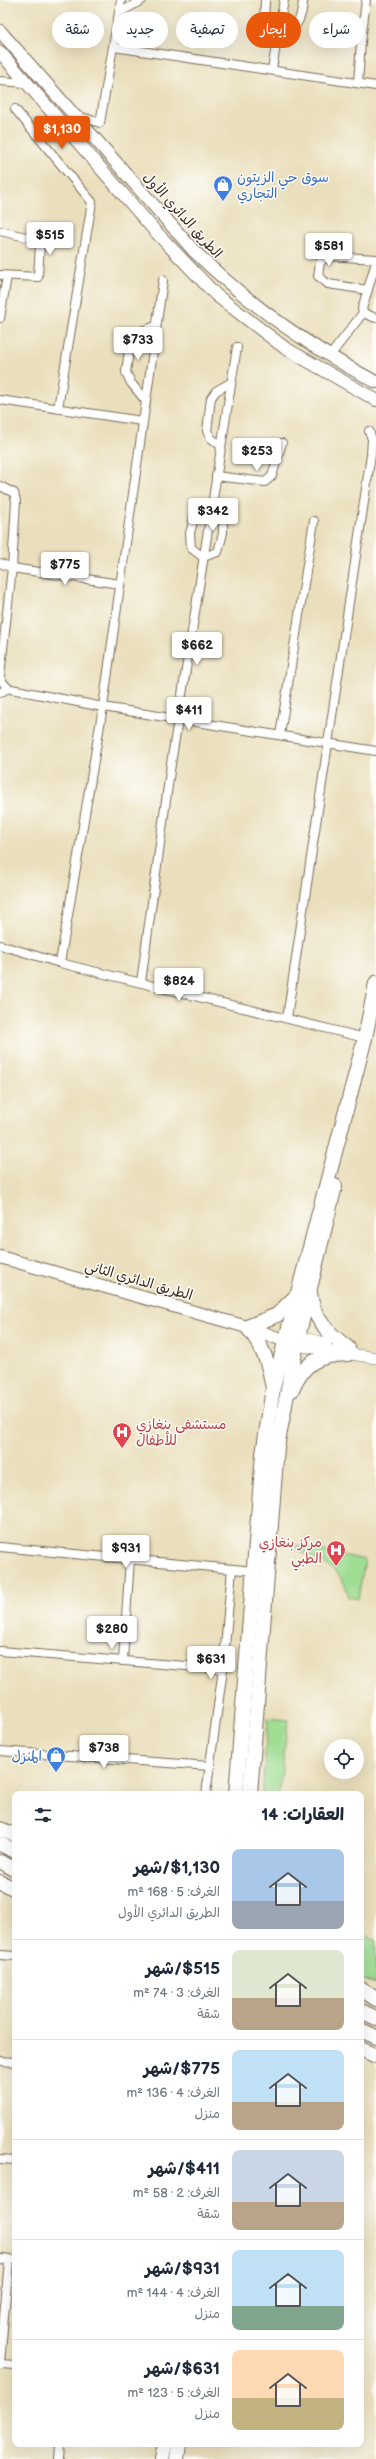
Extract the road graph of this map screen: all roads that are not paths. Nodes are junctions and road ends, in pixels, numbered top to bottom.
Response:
1 (121, 0) edge
2 (142, 0) edge
3 (265, 0) edge
4 (284, 0) edge
5 (303, 0) edge
6 (366, 0) edge
7 (119, 12) edge
8 (121, 12) edge
9 (264, 12) edge
10 (282, 12) edge
11 (301, 12) edge
12 (0, 31) edge
13 (114, 48) edge
14 (121, 48) edge
15 (275, 48) edge
16 (0, 52) edge
17 (272, 69) junction
18 (0, 81) edge
19 (27, 83) junction
20 (358, 83) junction
21 (376, 86) edge
22 (15, 109) dead end
23 (72, 114) junction
24 (0, 231) edge
25 (376, 261) edge
26 (3, 276) edge
27 (163, 280) dead end
28 (368, 290) junction
29 (363, 313) junction
30 (0, 318) edge
31 (376, 318) edge
32 (156, 326) junction
33 (237, 347) dead end
34 (329, 357) junction
35 (376, 382) edge
36 (230, 383) junction
37 (0, 400) edge
38 (145, 400) junction
39 (376, 400) edge
40 (58, 408) junction
41 (142, 421) junction
42 (369, 431) dead end
43 (282, 443) dead end
44 (220, 445) junction
45 (216, 476) junction
46 (0, 486) edge
47 (212, 506) junction
48 (314, 521) dead end
49 (203, 557) junction
50 (0, 562) edge
51 (12, 568) junction
52 (120, 584) junction
53 (0, 677) edge
54 (3, 690) edge
55 (103, 707) junction
56 (179, 719) junction
57 (280, 735) junction
58 (327, 743) junction
59 (376, 751) edge
60 (0, 945) edge
61 (60, 963) junction
62 (141, 982) junction
63 (376, 983) edge
64 (288, 1018) junction
65 (376, 1027) edge
66 (365, 1038) junction
67 (0, 1257) edge
68 (304, 1291) junction
69 (247, 1327) junction
70 (292, 1339) junction
71 (348, 1351) junction
72 (376, 1351) edge
73 (376, 1358) edge
74 (273, 1388) junction
75 (284, 1407) junction
76 (0, 1547) edge
77 (130, 1559) junction
78 (232, 1569) junction
79 (254, 1571) junction
80 (0, 1651) edge
81 (122, 1660) junction
82 (223, 1669) junction
83 (0, 1751) edge
84 (210, 1766) junction
85 (206, 1791) edge
86 (236, 1791) edge
87 (250, 1791) edge
88 (0, 1829) edge
89 (12, 1834) edge
90 (0, 1844) edge
91 (12, 1850) edge
92 (0, 1862) edge
93 (12, 1868) edge
94 (0, 1882) edge
95 (12, 1888) edge
96 (0, 1955) edge
97 (12, 1956) edge
98 (364, 1991) edge
99 (376, 1999) edge
100 (364, 2012) edge
101 (376, 2018) edge
102 (364, 2031) edge
103 (376, 2037) edge
104 (364, 2050) edge
105 (376, 2056) edge
106 (0, 2060) edge
107 (12, 2062) edge
108 (0, 2159) edge
109 (12, 2160) edge
110 (8, 2260) edge
111 (0, 2363) edge
112 (12, 2365) edge
113 (60, 2447) edge
114 (164, 2447) edge
115 (179, 2447) edge
116 (59, 2459) edge
117 (162, 2459) edge
118 (177, 2459) edge

1 - 7 street
2 - 8 street
3 - 9 street
4 - 10 street
5 - 11 street
6 - 20 street
12 - 23 main road, الطريق الدائري الأول
13 - 23 street
14 - 17 street
15 - 17 street
16 - 19 main road
17 - 20 street
18 - 19 street
19 - 39 main road
20 - 21 street
22 - 40 street
23 - 34 main road, الطريق الدائري الأول
24 - 26 street
25 - 28 street
25 - 28 street
26 - 30 street
27 - 32 street
28 - 29 street
29 - 31 street
29 - 34 street
32 - 38 street
32 - 38 street
33 - 36 street
34 - 35 main road, الطريق الدائري الأول
36 - 44 street
36 - 44 street
37 - 40 street
38 - 41 street
40 - 41 street
41 - 52 street
42 - 58 street
43 - 45 street
44 - 45 street
45 - 47 street
46 - 51 street
47 - 49 street
47 - 49 street
47 - 49 street
48 - 57 street
49 - 56 street
50 - 51 street
51 - 52 street
51 - 53 street
52 - 55 street
53 - 54 street
54 - 55 street
55 - 56 street
55 - 61 street
56 - 57 street
56 - 62 street
57 - 58 street
58 - 59 street
58 - 64 street
60 - 61 street
61 - 62 street
62 - 64 street
63 - 66 highway
64 - 66 street
65 - 68 highway
66 - 68 highway
67 - 69 main road, الطريق الدائري الثاني
68 - 69 highway
68 - 70 highway
68 - 71 highway
69 - 70 main road, الطريق الدائري الثاني
69 - 74 highway
70 - 71 main road
70 - 74 highway
70 - 75 highway
71 - 72 main road
71 - 73 main road
71 - 75 highway
74 - 79 highway
75 - 87 highway
76 - 77 street
77 - 78 street
77 - 81 street
78 - 79 street
78 - 82 street
79 - 86 highway
80 - 81 street
81 - 82 street
82 - 84 street
83 - 84 street
84 - 85 street
88 - 89 highway
90 - 91 highway
92 - 93 highway
94 - 95 highway
96 - 97 street
98 - 99 highway
100 - 101 highway
102 - 103 highway
104 - 105 highway
106 - 107 street
108 - 109 street
110 - 111 street
111 - 112 street
113 - 116 street
114 - 117 highway
115 - 118 highway

